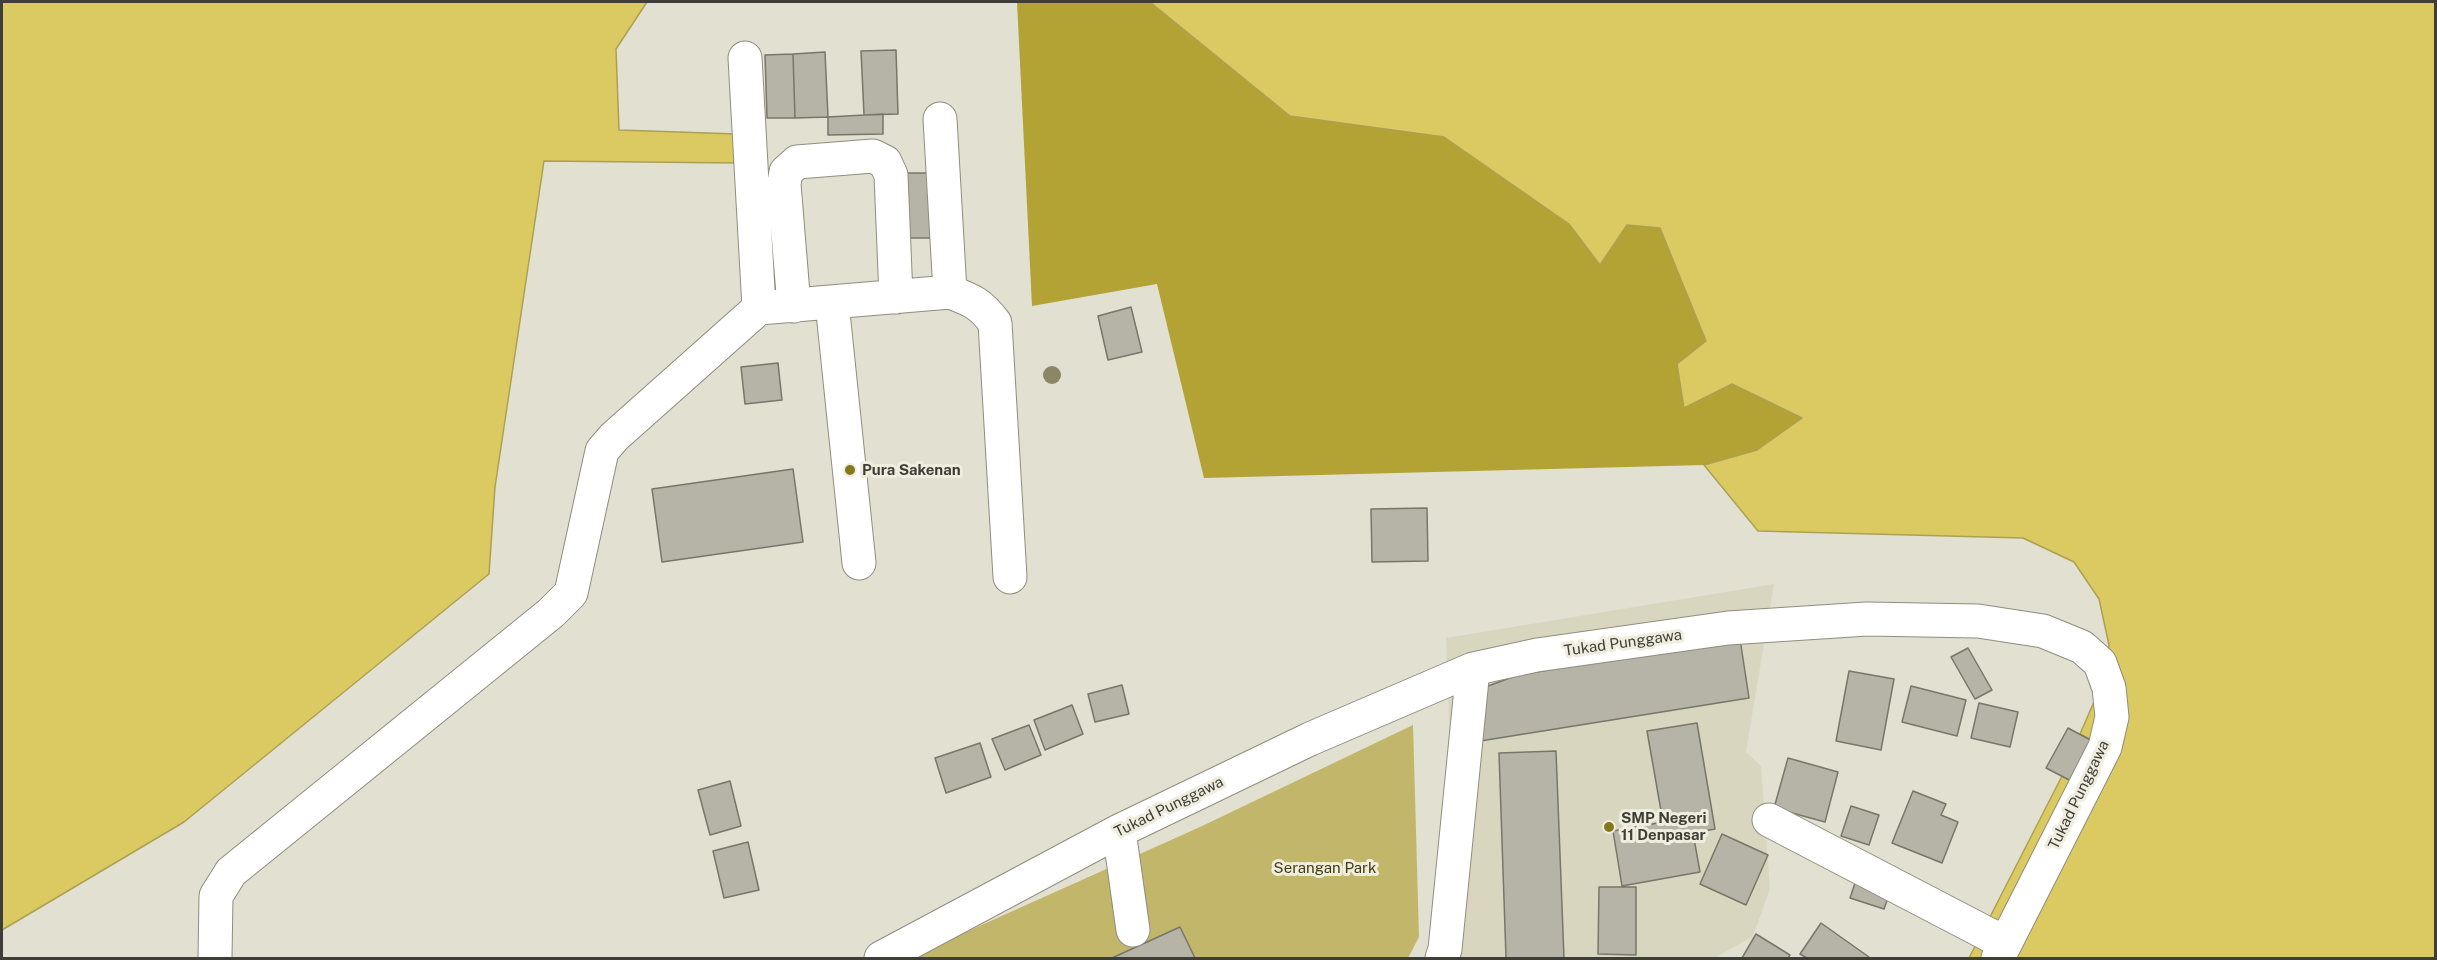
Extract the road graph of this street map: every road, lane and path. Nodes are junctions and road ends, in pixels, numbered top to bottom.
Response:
1 (745, 58) dead end
2 (940, 119) dead end
3 (950, 292) junction
4 (896, 297) junction
5 (832, 303) junction
6 (794, 306) junction
7 (759, 308) junction
8 (859, 563) dead end
9 (1010, 577) dead end
10 (1473, 669) junction
11 (1769, 820) dead end
12 (1119, 831) junction
13 (1133, 930) dead end
14 (2002, 951) edge
15 (215, 958) edge
16 (881, 958) edge
17 (1442, 958) edge

1 - 7 street
2 - 3 street
3 - 4 street
3 - 9 street
4 - 5 street
4 - 6 street
5 - 6 street
5 - 8 street
6 - 7 street
7 - 15 street
10 - 12 street, Tukad Punggawa
10 - 14 street, Tukad Punggawa
10 - 17 street
11 - 14 street
12 - 13 street
12 - 16 street, Tukad Punggawa

